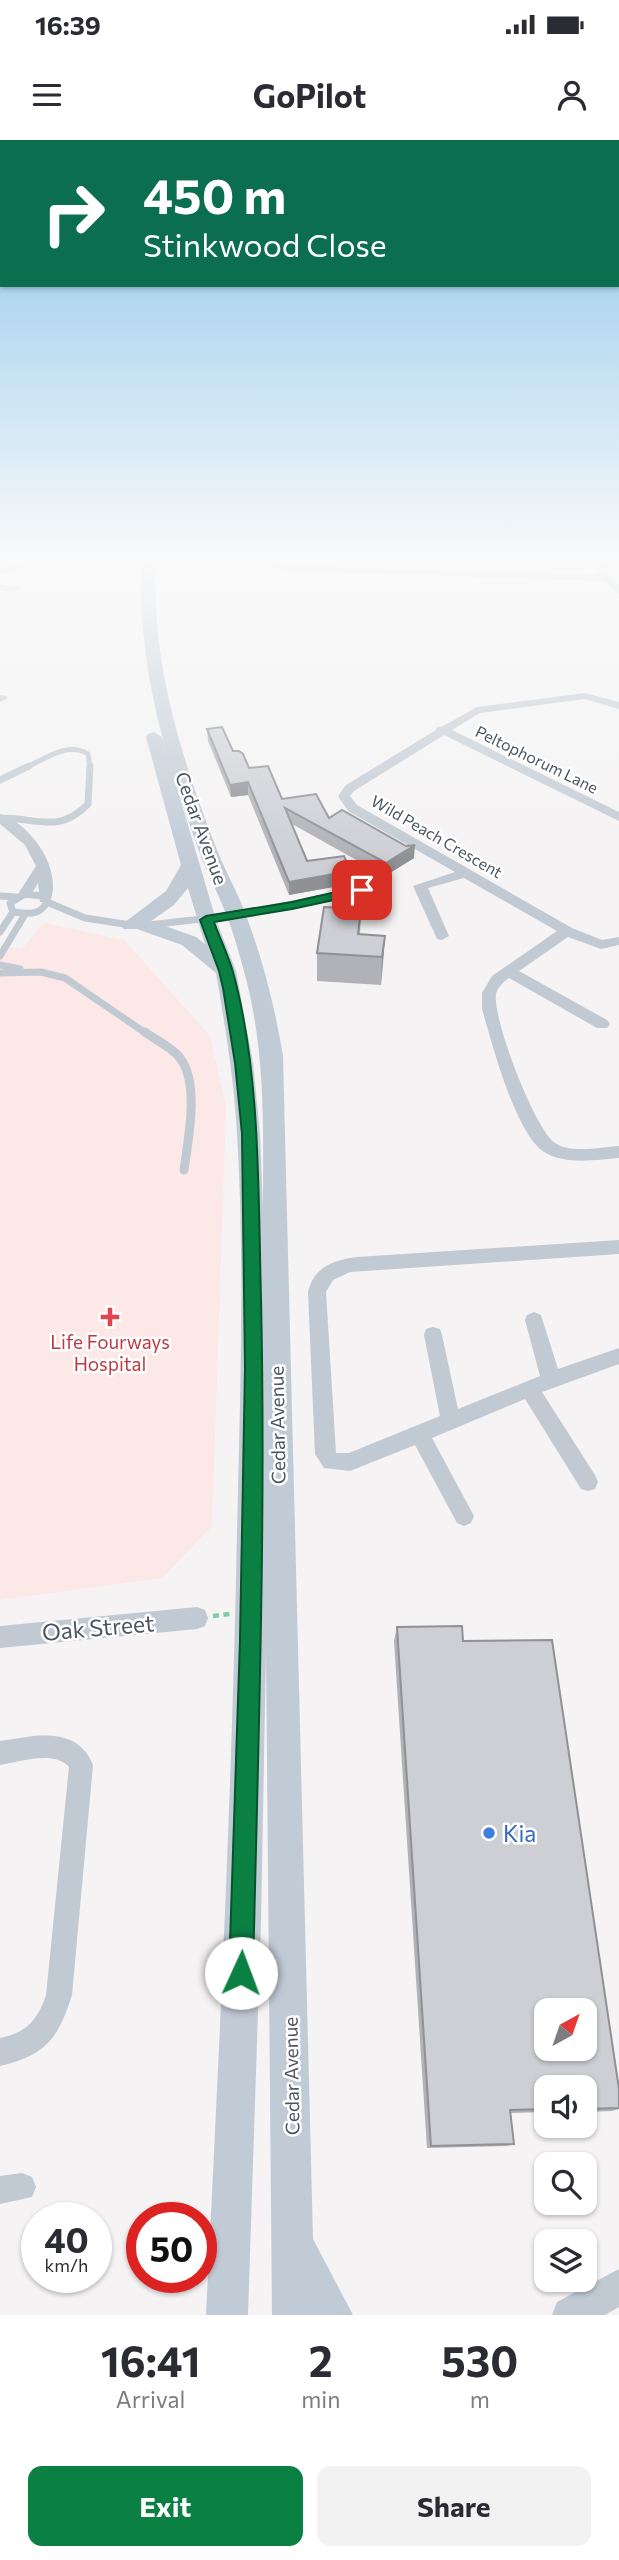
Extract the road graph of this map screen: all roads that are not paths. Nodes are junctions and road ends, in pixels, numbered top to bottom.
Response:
1 (143, 656) edge
2 (151, 656) edge
3 (619, 706) edge
4 (441, 729) junction
5 (0, 780) edge
6 (619, 817) edge
7 (0, 818) edge
8 (190, 865) junction
9 (41, 868) junction
10 (467, 873) junction
11 (368, 889) dead end
12 (21, 895) junction
13 (0, 898) edge
14 (10, 903) junction
15 (44, 904) junction
16 (13, 912) junction
17 (24, 916) junction
18 (221, 917) junction
19 (137, 925) junction
20 (567, 931) junction
21 (0, 932) edge
22 (442, 936) dead end
23 (619, 942) edge
24 (0, 956) edge
25 (0, 965) edge
26 (32, 971) junction
27 (226, 971) junction
28 (508, 971) junction
29 (0, 973) edge
30 (602, 1024) dead end
31 (619, 1152) edge
32 (184, 1170) dead end
33 (619, 1247) edge
34 (534, 1320) dead end
35 (433, 1335) dead end
36 (619, 1356) edge
37 (551, 1380) junction
38 (530, 1390) junction
39 (451, 1422) junction
40 (420, 1435) junction
41 (588, 1482) dead end
42 (464, 1516) dead end
43 (197, 1618) road end
44 (0, 1637) edge
45 (0, 1753) edge
46 (0, 2052) edge
47 (293, 2247) junction
48 (619, 2287) edge
49 (227, 2315) edge
50 (293, 2315) edge
51 (332, 2315) edge
52 (570, 2315) edge

1 - 8 main road, Cedar Avenue
2 - 18 main road, Cedar Avenue
3 - 4 street, Wild Peach Crescent
4 - 6 street, Peltophorum Lane
4 - 10 street, Wild Peach Crescent
5 - 7 lane
7 - 9 street
8 - 18 main road, Cedar Avenue
8 - 19 main road
9 - 12 street
9 - 15 street
10 - 20 street, Wild Peach Crescent
10 - 22 street
11 - 18 lane
12 - 13 lane
12 - 14 lane
12 - 15 lane
13 - 14 lane
14 - 16 lane
15 - 17 lane
15 - 19 lane
16 - 17 lane
16 - 21 lane
17 - 24 lane
18 - 19 lane
18 - 27 main road, Cedar Avenue
18 - 47 main road, Cedar Avenue
19 - 27 main road
20 - 23 street, Wild Peach Crescent
20 - 28 street
25 - 26 lane
26 - 29 lane
26 - 32 lane
27 - 49 main road, Cedar Avenue
28 - 30 street
28 - 31 street
33 - 40 street
34 - 37 street
35 - 39 street
36 - 37 street
37 - 38 street
38 - 39 street
38 - 41 street
39 - 40 street
40 - 42 street
43 - 44 street, Oak Street
45 - 46 street
47 - 50 main road, Cedar Avenue
47 - 51 main road
48 - 52 street

